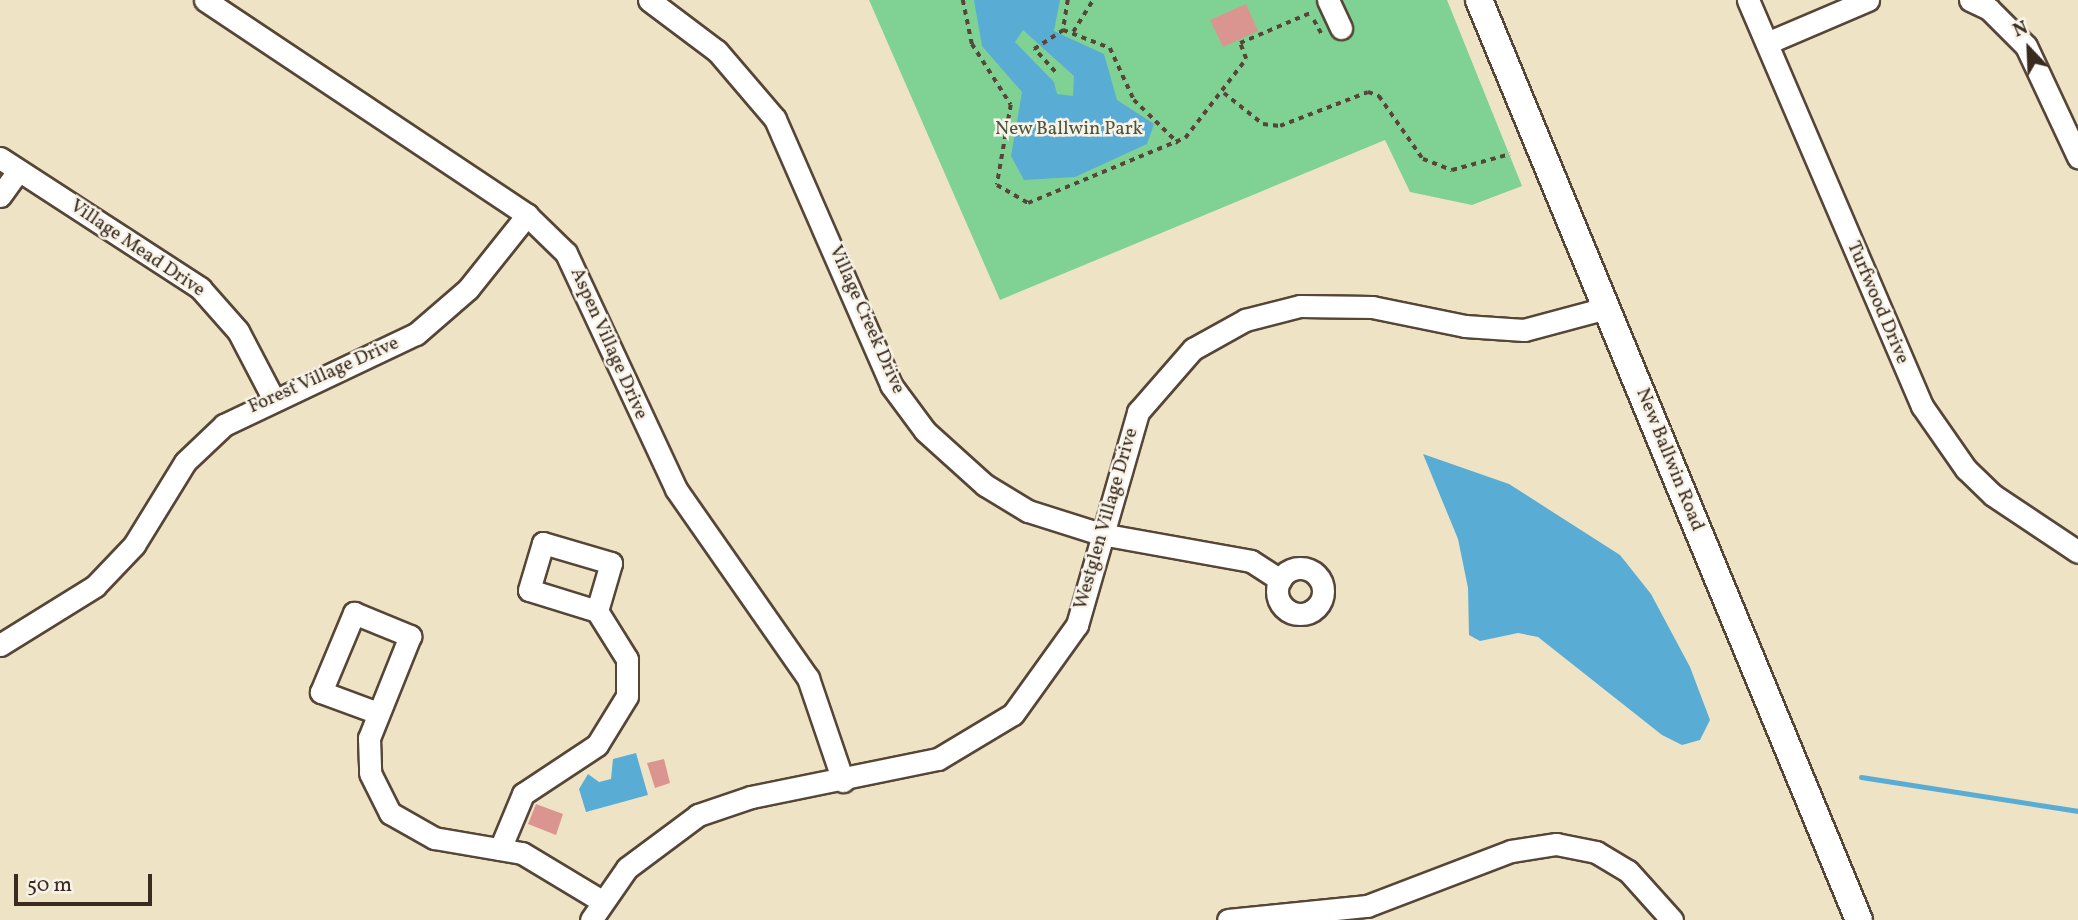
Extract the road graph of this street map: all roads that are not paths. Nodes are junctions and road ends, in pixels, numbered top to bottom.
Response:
1 (205, 0) edge
2 (649, 0) edge
3 (1328, 0) edge
4 (1479, 0) edge
5 (1748, 0) edge
6 (1868, 0) edge
7 (1970, 0) edge
8 (1341, 28) road end
9 (1767, 43) junction
10 (2078, 157) edge
11 (0, 158) edge
12 (18, 171) junction
13 (0, 196) edge
14 (527, 215) junction
15 (1606, 308) junction
16 (273, 398) junction
17 (1101, 534) junction
18 (2078, 552) edge
19 (1280, 580) dead end
20 (597, 611) dead end
21 (0, 645) edge
22 (377, 713) junction
23 (843, 781) junction
24 (500, 849) junction
25 (597, 911) edge
26 (1228, 920) edge
27 (1672, 920) edge
28 (1858, 920) edge

1 - 14 street, Aspen Village Drive
2 - 17 street, Village Creek Drive
3 - 8 street
4 - 15 main road, New Ballwin Road
5 - 9 street, Turfwood Drive
6 - 9 street
7 - 10 street
9 - 18 street, Turfwood Drive
11 - 12 street, Village Mead Drive
12 - 13 street
12 - 16 street, Village Mead Drive
14 - 16 street, Forest Village Drive
14 - 23 street, Aspen Village Drive
15 - 17 street, Westglen Village Drive
15 - 28 main road, New Ballwin Road
16 - 21 street, Forest Village Drive
17 - 19 street, Village Creek Drive
17 - 23 street, Westglen Village Drive
20 - 24 street
22 - 22 street
22 - 24 street
23 - 25 street, Westglen Village Drive
24 - 25 street
26 - 27 street

